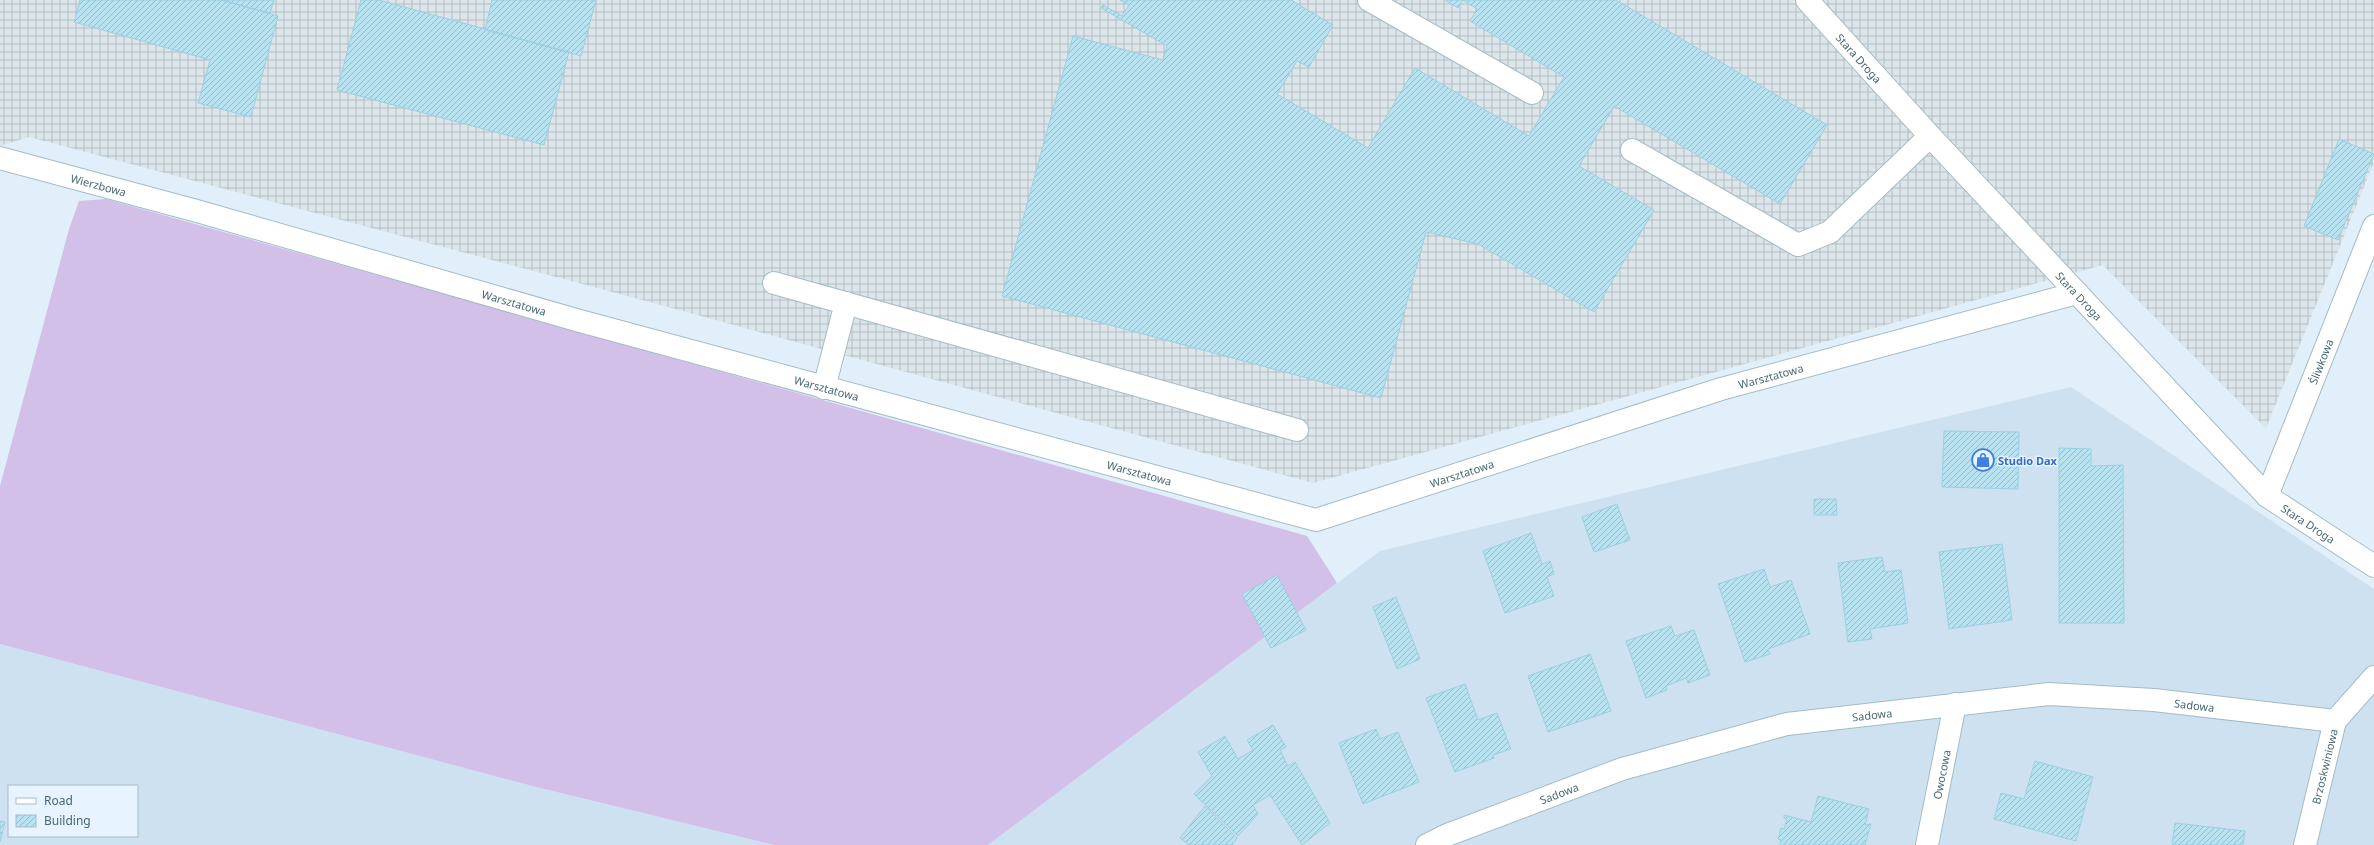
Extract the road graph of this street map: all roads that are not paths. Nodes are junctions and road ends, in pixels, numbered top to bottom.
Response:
1 (1369, 0) edge
2 (1807, 0) edge
3 (1532, 93) dead end
4 (1930, 136) junction
5 (1632, 150) dead end
6 (0, 158) edge
7 (197, 211) joint
8 (2374, 226) edge
9 (774, 283) dead end
10 (2077, 293) junction
11 (846, 303) junction
12 (824, 388) junction
13 (1297, 430) dead end
14 (2267, 496) junction
15 (2374, 566) edge
16 (2374, 677) edge
17 (1955, 704) junction
18 (2335, 721) junction
19 (1427, 845) edge
20 (1927, 845) edge
21 (2305, 845) edge

1 - 3 street
2 - 4 street, Stara Droga
4 - 5 street
4 - 10 street, Stara Droga
6 - 7 street, Wierzbowa
7 - 12 street, Warsztatowa
8 - 14 street, Śliwkowa
9 - 11 street
10 - 12 street, Warsztatowa
10 - 14 street, Stara Droga
11 - 12 street
11 - 13 street
14 - 15 street, Stara Droga
16 - 18 street, Brzoskwiniowa
17 - 18 street, Sadowa
17 - 19 street, Sadowa
17 - 20 street, Owocowa
18 - 21 street, Brzoskwiniowa

